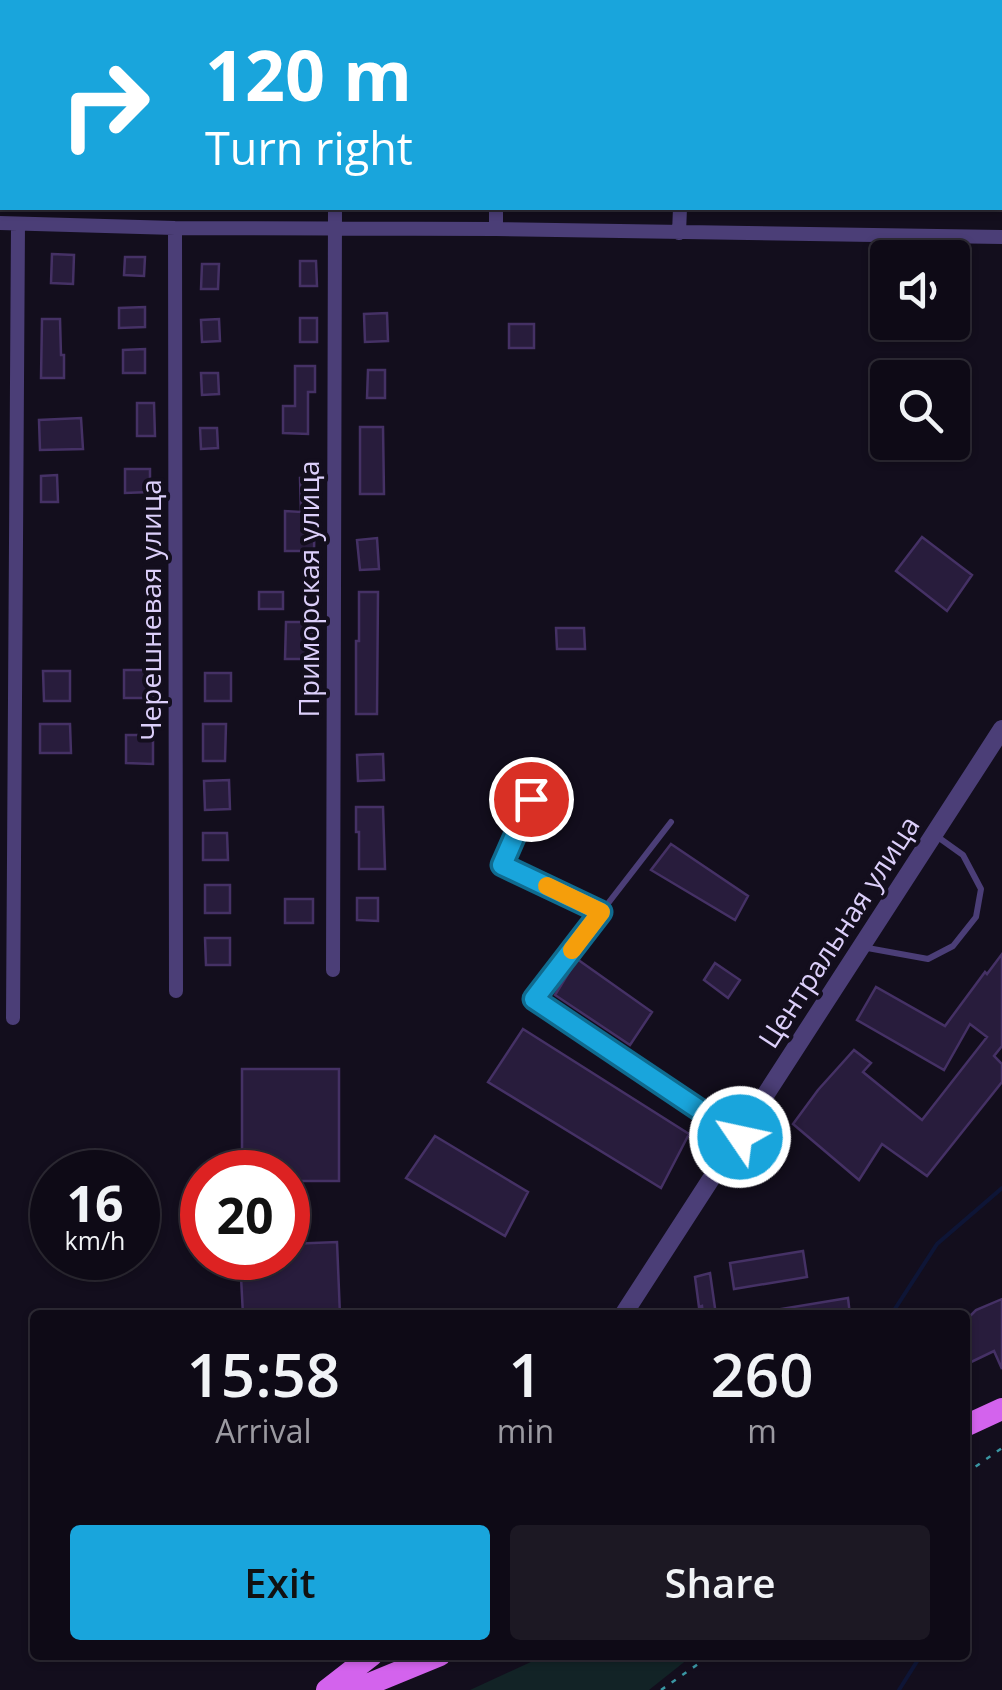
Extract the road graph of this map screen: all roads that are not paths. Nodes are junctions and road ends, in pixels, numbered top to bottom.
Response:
1 (335, 210) edge
2 (496, 210) edge
3 (680, 210) edge
4 (0, 224) edge
5 (18, 224) junction
6 (175, 228) junction
7 (335, 228) junction
8 (496, 229) junction
9 (680, 232) junction
10 (1002, 238) edge
11 (1002, 729) edge
12 (531, 799) dead end
13 (671, 822) dead end
14 (934, 834) junction
15 (601, 912) junction
16 (861, 947) junction
17 (333, 970) dead end
18 (176, 991) dead end
19 (12, 1018) dead end
20 (740, 1137) junction
21 (626, 1310) edge
22 (1002, 1409) edge
23 (970, 1424) edge
24 (366, 1660) edge
25 (428, 1660) edge
26 (327, 1690) edge
27 (355, 1690) edge

1 - 7 street, Приморская улица
2 - 8 street
3 - 9 street
4 - 5 street
5 - 6 street
5 - 19 street
6 - 7 street
6 - 18 street, Черешневая улица
7 - 8 street
7 - 17 street, Приморская улица
8 - 9 street
9 - 10 street
11 - 14 street, Центральная улица
12 - 15 lane
13 - 15 lane
14 - 16 street, Центральная улица
14 - 16 lane
15 - 20 lane
16 - 20 street, Центральная улица
20 - 21 street, Центральная улица
22 - 23 main road
24 - 26 main road
25 - 27 main road

